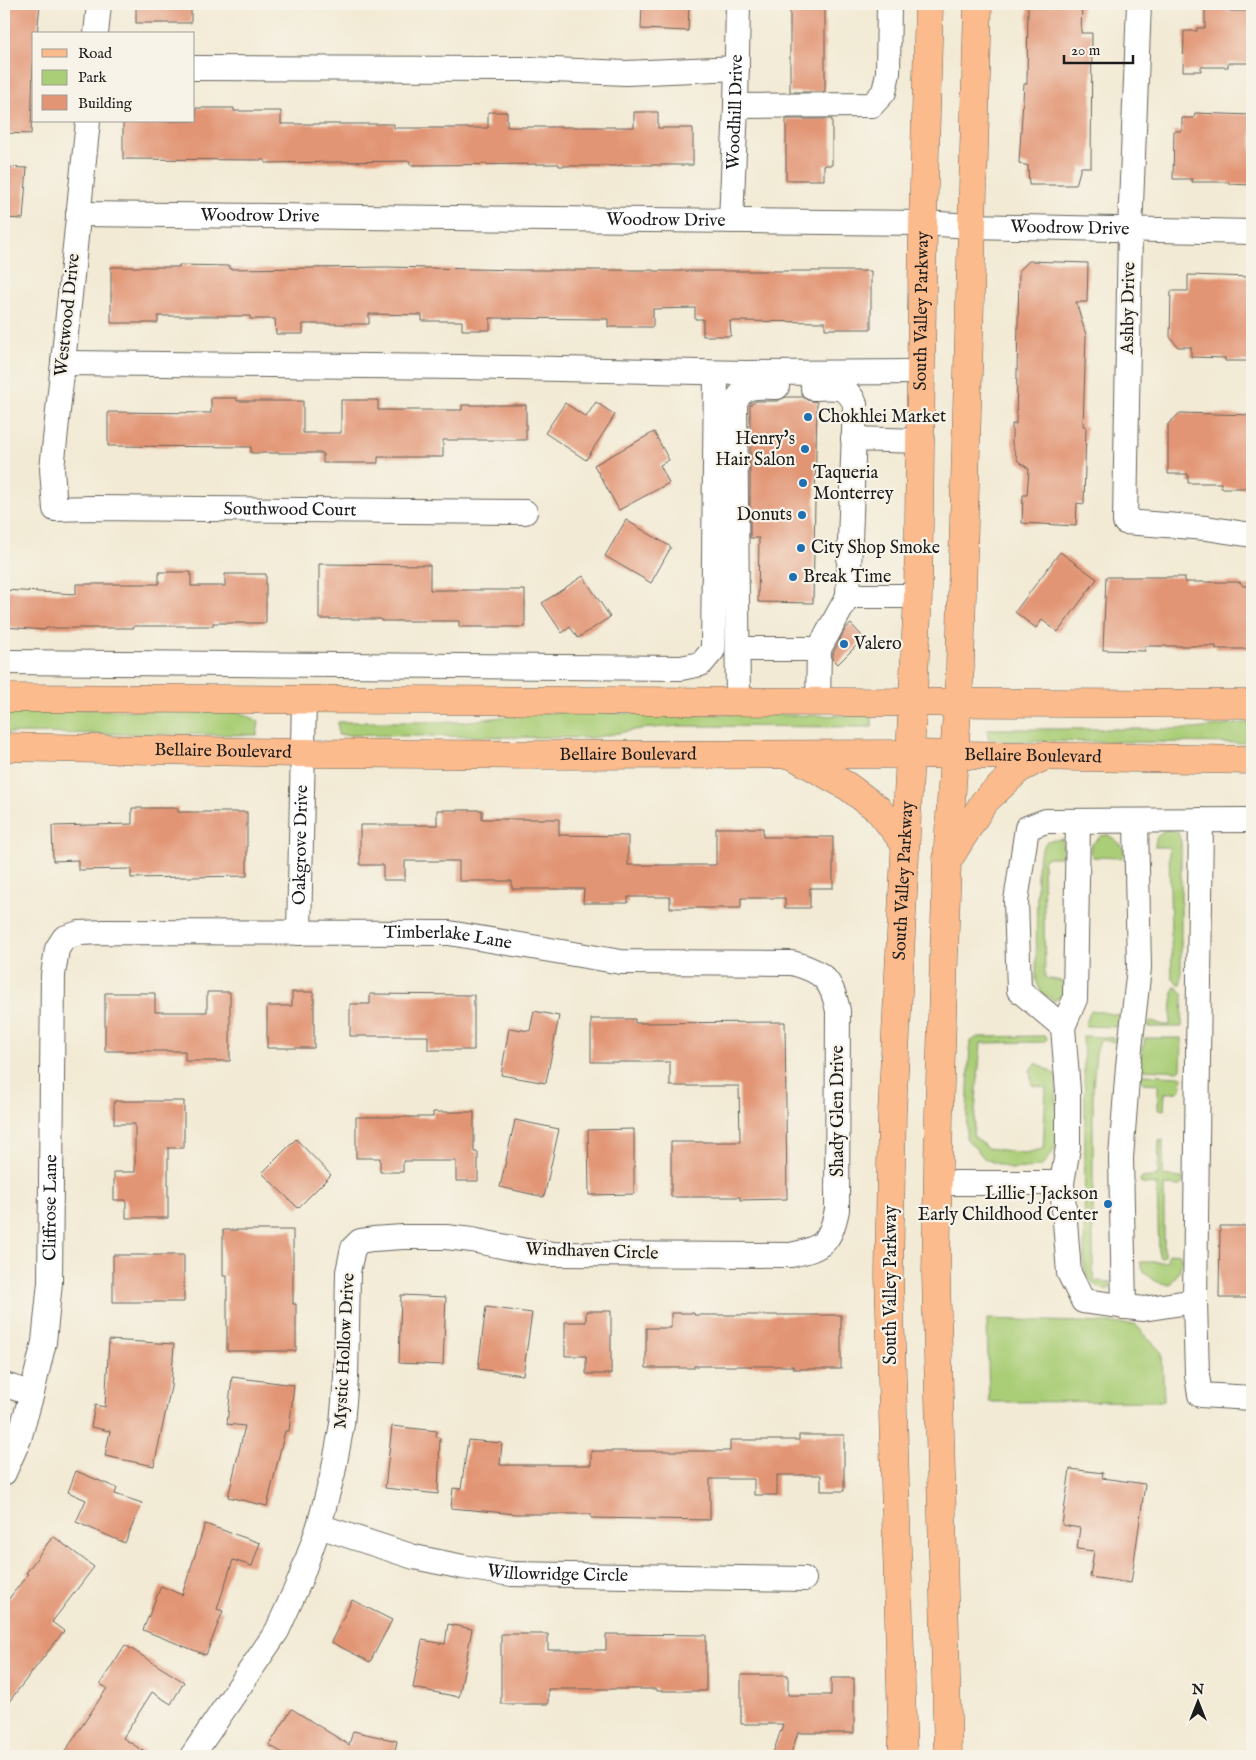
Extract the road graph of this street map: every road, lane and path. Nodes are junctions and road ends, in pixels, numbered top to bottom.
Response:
1 (98, 4) edge
2 (738, 4) edge
3 (889, 4) edge
4 (929, 4) edge
5 (978, 4) edge
6 (1140, 4) edge
7 (96, 32) edge
8 (195, 68) edge
9 (737, 68) junction
10 (736, 106) junction
11 (88, 122) edge
12 (78, 214) junction
13 (731, 221) junction
14 (923, 223) junction
15 (972, 226) junction
16 (1130, 230) junction
17 (1252, 232) edge
18 (63, 363) junction
19 (921, 372) junction
20 (716, 373) junction
21 (854, 439) junction
22 (920, 441) junction
23 (55, 509) joint
24 (525, 512) dead end
25 (1252, 535) edge
26 (848, 596) junction
27 (918, 596) junction
28 (738, 649) junction
29 (819, 649) junction
30 (4, 662) edge
31 (4, 698) edge
32 (304, 699) junction
33 (738, 702) junction
34 (818, 703) junction
35 (912, 703) junction
36 (957, 703) junction
37 (1252, 704) edge
38 (4, 747) edge
39 (303, 753) junction
40 (909, 754) junction
41 (790, 755) junction
42 (954, 755) junction
43 (1046, 756) junction
44 (1252, 760) edge
45 (1201, 820) junction
46 (1252, 820) edge
47 (1136, 821) junction
48 (1078, 822) junction
49 (905, 844) junction
50 (948, 861) junction
51 (300, 933) junction
52 (64, 938) joint
53 (826, 978) joint
54 (1063, 1026) junction
55 (938, 1183) junction
56 (1062, 1183) junction
57 (360, 1242) joint
58 (824, 1244) joint
59 (1195, 1301) junction
60 (1124, 1307) junction
61 (4, 1385) edge
62 (32, 1393) junction
63 (1252, 1398) edge
64 (4, 1473) edge
65 (319, 1526) junction
66 (804, 1579) dead end
67 (192, 1756) edge
68 (903, 1756) edge
69 (948, 1756) edge

1 - 7 street
2 - 9 street, Woodhill Drive
3 - 10 street
4 - 14 main road, South Valley Parkway
5 - 15 main road
6 - 16 street, Ashby Drive
8 - 9 street
9 - 10 street, Woodhill Drive
10 - 13 street, Woodhill Drive
11 - 12 street, Westwood Drive
12 - 13 street, Woodrow Drive
12 - 18 street, Westwood Drive
13 - 14 street, Woodrow Drive
14 - 15 street, Woodrow Drive
14 - 19 main road, South Valley Parkway
15 - 16 street, Woodrow Drive
15 - 36 main road
16 - 17 street, Woodrow Drive
16 - 25 street, Ashby Drive
18 - 20 street
18 - 23 street, Westwood Drive
19 - 20 street
19 - 22 main road, South Valley Parkway
20 - 30 street
21 - 22 street
21 - 26 street
21 - 28 street
22 - 27 main road, South Valley Parkway
23 - 24 street, Southwood Court
26 - 27 street
26 - 29 street
27 - 35 main road, South Valley Parkway
28 - 29 street
28 - 33 street
29 - 34 street
31 - 32 main road
32 - 33 main road
32 - 39 street, Oakgrove Drive
33 - 34 main road
34 - 35 main road
35 - 36 main road
35 - 40 main road, South Valley Parkway
36 - 37 main road
36 - 42 main road
38 - 39 main road, Bellaire Boulevard
39 - 41 main road, Bellaire Boulevard
39 - 51 street, Oakgrove Drive
40 - 41 main road, Bellaire Boulevard
40 - 42 main road, Bellaire Boulevard
40 - 49 main road, South Valley Parkway
41 - 49 main road
42 - 43 main road, Bellaire Boulevard
42 - 50 main road
43 - 44 main road, Bellaire Boulevard
43 - 50 main road
45 - 46 street
45 - 47 street
45 - 59 street
47 - 48 street
47 - 60 street
48 - 54 street
48 - 54 street
49 - 68 main road, South Valley Parkway
50 - 55 main road
51 - 52 street, Timberlake Lane
51 - 53 street, Timberlake Lane
52 - 62 street, Cliffrose Lane
53 - 58 street, Shady Glen Drive
54 - 56 street
55 - 56 street
55 - 69 main road
56 - 60 street
57 - 58 street, Windhaven Circle
57 - 65 street, Mystic Hollow Drive
59 - 60 street
59 - 63 street
61 - 62 street
62 - 64 street, Cliffrose Lane
65 - 66 street, Willowridge Circle
65 - 67 street, Mystic Hollow Drive

